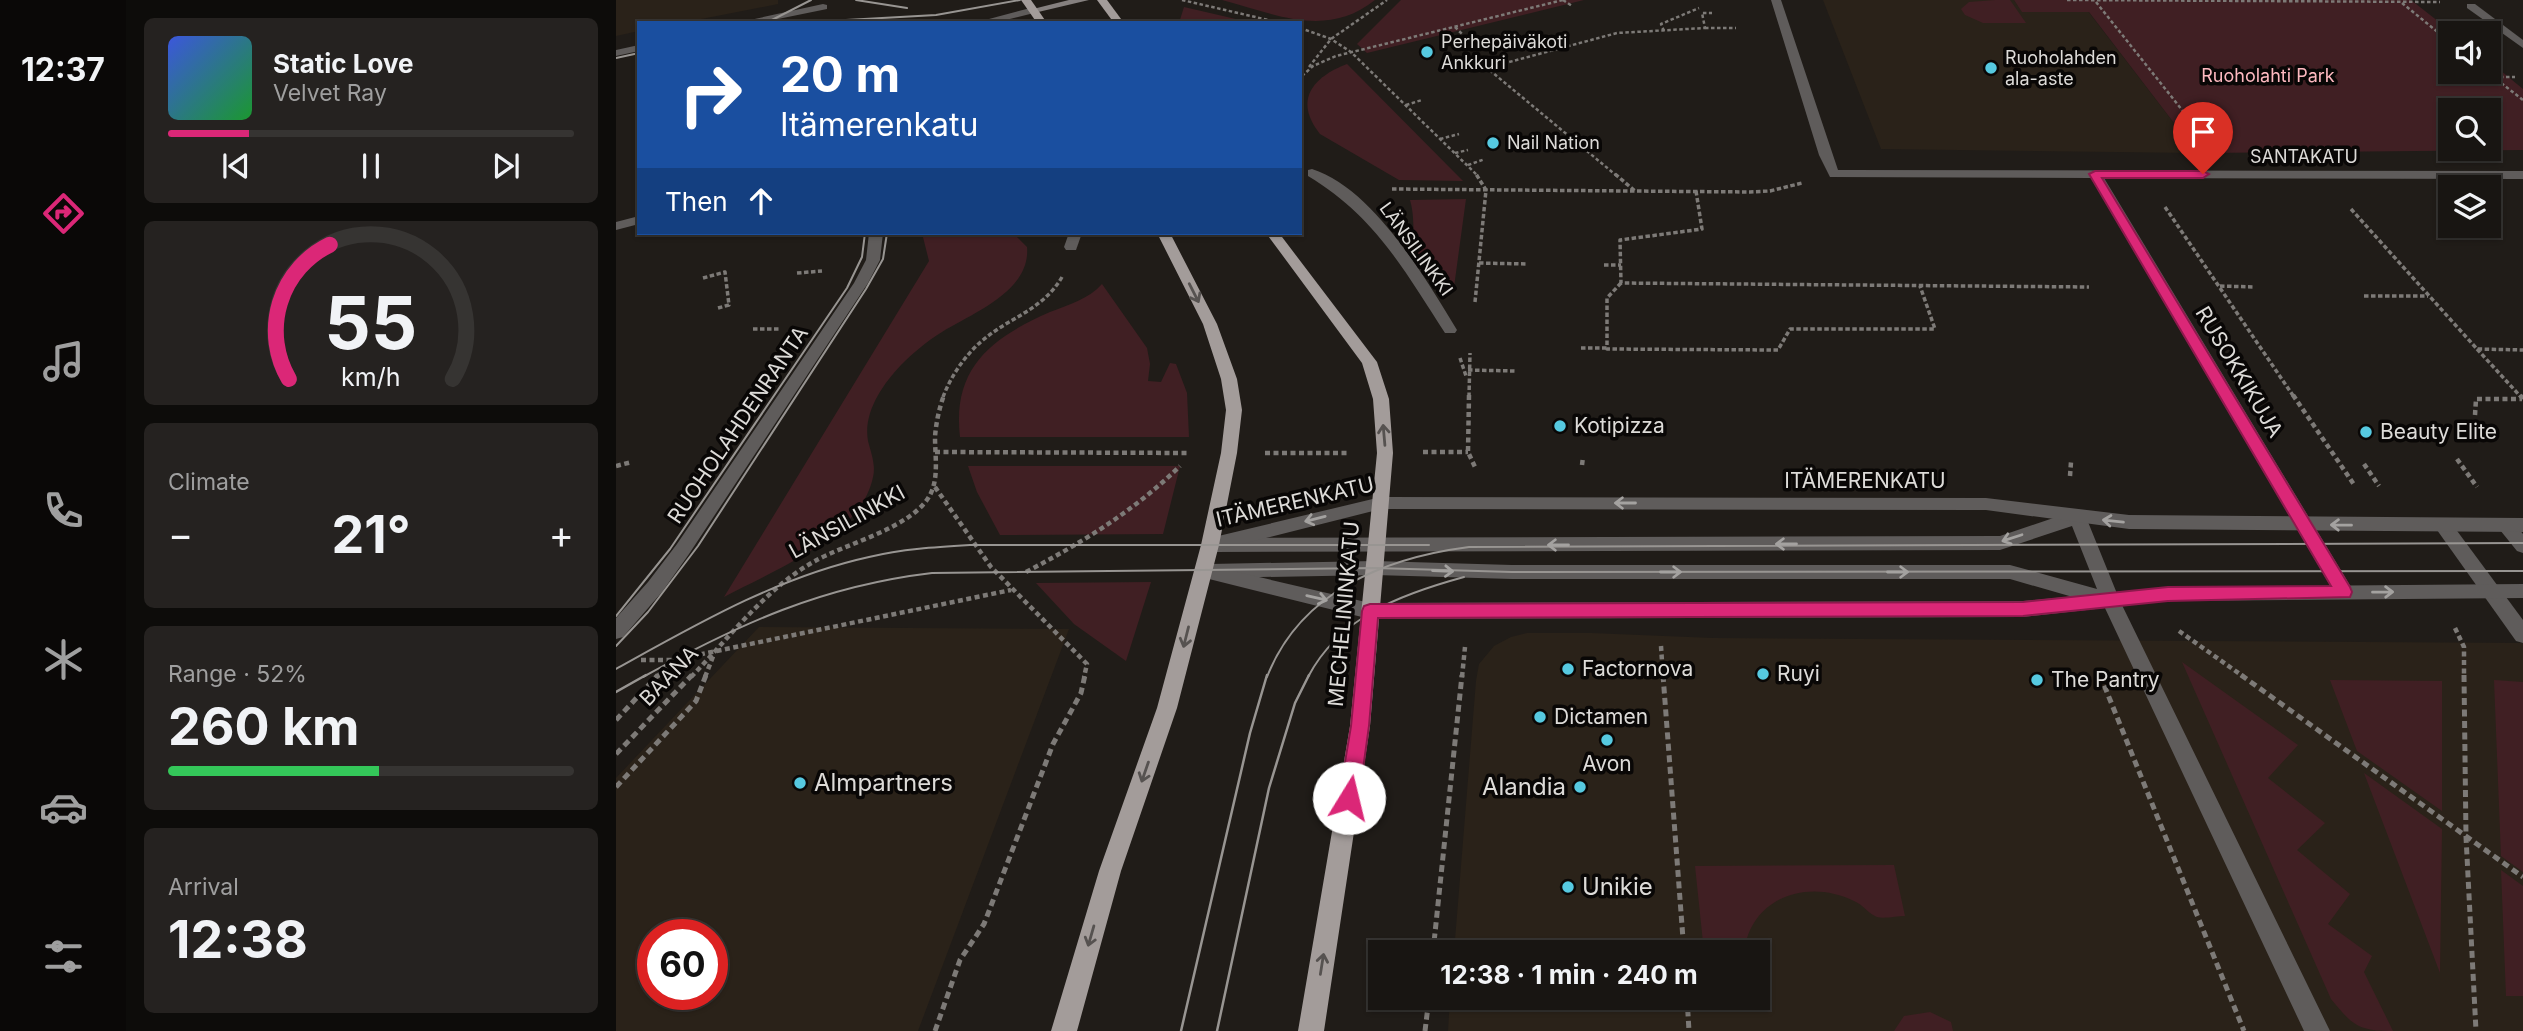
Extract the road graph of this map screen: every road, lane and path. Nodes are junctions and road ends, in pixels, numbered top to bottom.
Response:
1 (1084, 0) edge
2 (1102, 0) edge
3 (1182, 0) edge
4 (1387, 0) edge
5 (1563, 0) edge
6 (1776, 0) edge
7 (2067, 0) edge
8 (2103, 1) edge
9 (2259, 1) edge
10 (2418, 1) edge
11 (1550, 2) edge
12 (2095, 2) edge
13 (2400, 2) junction
14 (2448, 2) dead end
15 (822, 4) edge
16 (1030, 4) edge
17 (1572, 6) dead end
18 (2471, 6) dead end
19 (1699, 8) dead end
20 (1713, 13) dead end
21 (825, 20) dead end
22 (750, 21) edge
23 (984, 21) edge
24 (1041, 21) edge
25 (1118, 21) edge
26 (1272, 21) edge
27 (1454, 27) junction
28 (1705, 28) junction
29 (1735, 28) dead end
30 (1302, 29) edge
31 (1603, 31) dead end
32 (1664, 31) junction
33 (2438, 32) edge
34 (1462, 34) dead end
35 (1609, 35) junction
36 (1331, 39) junction
37 (637, 40) edge
38 (616, 44) edge
39 (2523, 45) edge
40 (637, 48) edge
41 (1352, 52) junction
42 (616, 53) edge
43 (1512, 56) dead end
44 (1517, 60) junction
45 (1302, 77) edge
46 (1302, 77) edge
47 (2501, 77) edge
48 (2515, 77) dead end
49 (2501, 83) edge
50 (1422, 100) dead end
51 (2523, 100) edge
52 (1405, 105) junction
53 (1459, 134) dead end
54 (1440, 139) junction
55 (2211, 146) dead end
56 (1468, 150) dead end
57 (1455, 153) junction
58 (1485, 159) dead end
59 (1467, 165) junction
60 (1311, 173) dead end
61 (1834, 174) junction
62 (2095, 174) junction
63 (2523, 175) edge
64 (1467, 190) dead end
65 (1486, 190) junction
66 (1636, 191) junction
67 (1696, 191) junction
68 (2347, 206) dead end
69 (2165, 207) dead end
70 (637, 221) edge
71 (616, 226) edge
72 (876, 235) edge
73 (1074, 235) edge
74 (1164, 235) edge
75 (1274, 235) edge
76 (1071, 247) joint
77 (1479, 263) junction
78 (1528, 264) dead end
79 (1604, 265) dead end
80 (1621, 265) junction
81 (822, 271) dead end
82 (797, 273) dead end
83 (703, 278) dead end
84 (1621, 282) junction
85 (1920, 286) junction
86 (2219, 286) junction
87 (2089, 287) dead end
88 (2254, 287) dead end
89 (2364, 296) dead end
90 (2429, 296) junction
91 (1475, 303) dead end
92 (718, 308) dead end
93 (753, 329) dead end
94 (780, 329) dead end
95 (1450, 330) dead end
96 (1471, 343) dead end
97 (1581, 348) dead end
98 (1607, 348) junction
99 (2477, 349) junction
100 (2523, 349) edge
101 (1468, 370) junction
102 (1515, 371) dead end
103 (2523, 399) edge
104 (2475, 415) dead end
105 (935, 452) junction
106 (1468, 452) junction
107 (1229, 453) junction
108 (1385, 453) junction
109 (1583, 457) dead end
110 (2456, 460) dead end
111 (632, 462) dead end
112 (2071, 462) dead end
113 (1475, 464) dead end
114 (2364, 464) dead end
115 (1582, 465) dead end
116 (616, 466) edge
117 (1180, 466) dead end
118 (2070, 476) dead end
119 (934, 486) junction
120 (2358, 490) dead end
121 (2382, 490) dead end
122 (2480, 490) dead end
123 (1381, 503) junction
124 (2077, 517) junction
125 (2304, 524) junction
126 (2443, 525) junction
127 (2514, 525) edge
128 (1210, 545) junction
129 (1377, 545) junction
130 (2523, 546) edge
131 (1375, 568) junction
132 (1203, 571) junction
133 (1026, 572) dead end
134 (1011, 590) junction
135 (2491, 591) junction
136 (2523, 591) edge
137 (2344, 592) junction
138 (2111, 601) junction
139 (1370, 611) junction
140 (1469, 611) junction
141 (2173, 626) dead end
142 (2454, 627) dead end
143 (616, 631) edge
144 (2523, 635) edge
145 (1660, 640) dead end
146 (716, 650) junction
147 (2094, 660) dead end
148 (616, 720) edge
149 (616, 754) edge
150 (616, 787) edge
151 (2466, 837) junction
152 (2523, 877) edge
153 (1434, 940) edge
154 (1683, 940) edge
155 (1428, 1010) edge
156 (1688, 1010) edge
157 (935, 1031) edge
158 (1064, 1031) edge
159 (1311, 1031) edge
160 (1426, 1031) edge
161 (1689, 1031) edge
162 (2244, 1031) edge
163 (2318, 1031) edge
164 (2476, 1031) edge

1 - 16 main road
2 - 25 main road
3 - 26 path
4 - 36 path
5 - 11 path
5 - 17 path
6 - 61 street
7 - 12 path
8 - 9 path
8 - 12 path
9 - 13 path
10 - 13 path
10 - 14 path
11 - 27 path
12 - 55 path
13 - 33 path
15 - 21 street
15 - 22 street
16 - 23 street
16 - 24 main road
18 - 39 street
19 - 32 path
20 - 28 path
27 - 34 path
27 - 41 path
28 - 29 path
28 - 32 path
30 - 36 path
31 - 35 path
32 - 35 path
35 - 44 path
36 - 41 path
36 - 45 path
37 - 38 street
40 - 42 street
41 - 46 path
41 - 52 path
43 - 44 path
44 - 66 path
47 - 48 path
49 - 51 path
50 - 52 path
52 - 54 path
53 - 54 path
54 - 57 path
56 - 57 path
57 - 59 path
58 - 59 path
59 - 65 path
60 - 95 street, LÄNSILINKKI
61 - 62 street, SANTAKATU
61 - 67 path
62 - 63 street, SANTAKATU
62 - 125 street, RUSOKKIKUJA
64 - 65 path
65 - 66 path
65 - 77 path
66 - 67 path
67 - 80 path
68 - 90 path
69 - 86 path
70 - 71 street
72 - 143 street, RUOHOLAHDENRANTA
73 - 76 street
74 -> 107 main road
108 -> 75 main road, MECHELININKATU
76 - 105 path, LÄNSILINKKI
77 - 78 path
77 - 91 path
79 - 80 path
80 - 84 path
81 - 82 path
83 - 92 path
84 - 85 path
84 - 98 path
85 - 87 path
85 - 98 path
86 - 88 path
86 - 120 path
89 - 90 path
90 - 99 path
93 - 94 path
96 - 101 path
97 - 98 path
99 - 100 path
99 - 103 path
101 - 102 path
101 - 106 path
103 - 104 path
105 - 107 path
105 - 119 path, LÄNSILINKKI
106 - 108 path
106 - 113 path
107 - 108 path
107 - 128 main road
108 - 123 main road, MECHELININKATU
109 - 115 path
110 - 122 path
111 - 116 path
112 - 118 path
114 - 121 path
117 - 133 path
119 - 134 path
119 - 146 path, LÄNSILINKKI
124 -> 123 street, ITÄMERENKATU
123 -> 128 street, ITÄMERENKATU
123 - 129 main road, MECHELININKATU
125 -> 124 street, ITÄMERENKATU
124 -> 129 street
124 - 138 street
126 -> 125 street, ITÄMERENKATU
125 - 137 street, RUSOKKIKUJA
126 - 127 street, ITÄMERENKATU
126 - 135 street
127 - 130 street
128 - 129 street
128 - 132 main road
129 - 131 main road, MECHELININKATU
131 - 132 street
131 -> 138 street
131 - 139 main road, MECHELININKATU
132 -> 139 street
132 -> 158 main road
134 - 146 path
134 - 157 path
135 - 136 street
137 -> 135 street
135 - 144 street
137 - 138 street
138 - 140 street
138 - 163 street
139 - 140 street
159 -> 139 main road, MECHELININKATU
140 - 153 path
141 - 151 path
142 - 151 path
145 - 154 path
146 - 148 path
146 - 149 path, BAANA
146 - 150 path
147 - 162 path
151 - 152 path
151 - 164 path
155 - 160 path
156 - 161 path

